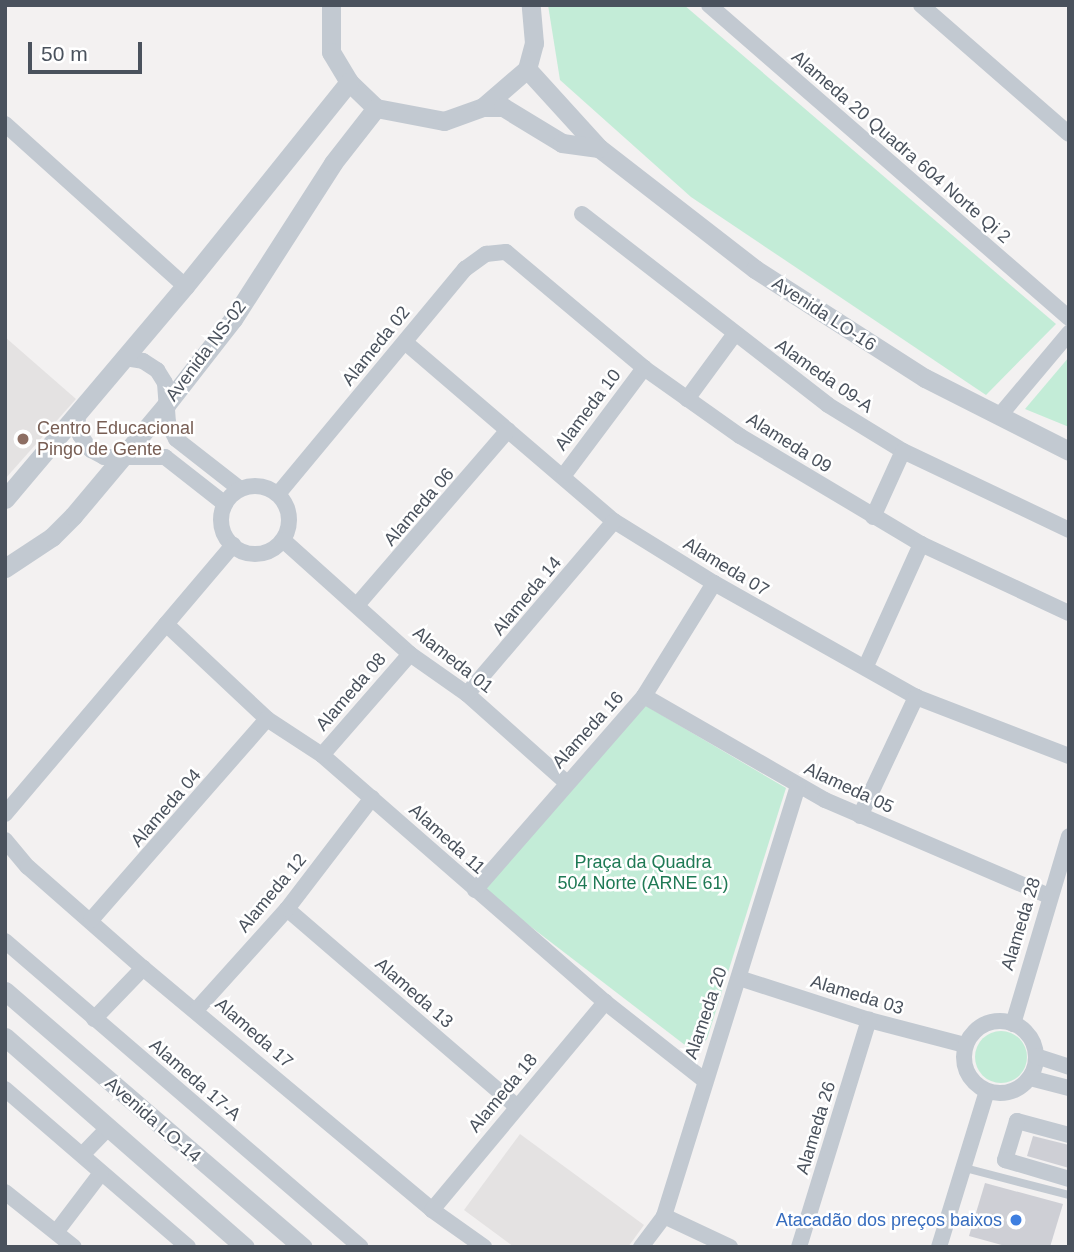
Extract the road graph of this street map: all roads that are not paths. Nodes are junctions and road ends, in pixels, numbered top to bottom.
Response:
1 (331, 5) edge
2 (531, 5) edge
3 (709, 5) edge
4 (921, 5) edge
5 (527, 69) junction
6 (349, 82) junction
7 (484, 107) junction
8 (376, 108) junction
9 (5, 124) edge
10 (1069, 134) edge
11 (598, 148) junction
12 (582, 214) dead end
13 (519, 260) joint
14 (186, 286) junction
15 (1069, 318) edge
16 (1069, 333) edge
17 (734, 335) junction
18 (406, 343) junction
19 (125, 358) junction
20 (644, 368) junction
21 (687, 398) junction
22 (166, 405) junction
23 (1001, 414) junction
24 (77, 416) junction
25 (508, 430) junction
26 (903, 451) junction
27 (1069, 451) edge
28 (122, 457) junction
29 (564, 475) junction
30 (240, 489) junction
31 (278, 494) junction
32 (5, 499) edge
33 (225, 504) junction
34 (873, 517) junction
35 (614, 520) junction
36 (1069, 530) edge
37 (283, 540) junction
38 (921, 544) junction
39 (233, 545) junction
40 (5, 568) edge
41 (714, 583) junction
42 (357, 606) junction
43 (1069, 613) edge
44 (166, 624) junction
45 (410, 653) junction
46 (866, 666) junction
47 (467, 694) junction
48 (644, 696) junction
49 (916, 696) junction
50 (267, 719) junction
51 (322, 755) junction
52 (1069, 755) edge
53 (567, 783) junction
54 (798, 787) junction
55 (372, 798) junction
56 (5, 814) edge
57 (860, 816) junction
58 (1069, 836) edge
59 (5, 841) edge
60 (475, 890) junction
61 (1049, 896) junction
62 (287, 909) junction
63 (91, 920) junction
64 (5, 941) edge
65 (143, 968) junction
66 (739, 978) junction
67 (5, 991) edge
68 (604, 1002) junction
69 (197, 1009) junction
70 (94, 1019) junction
71 (869, 1020) junction
72 (1013, 1024) junction
73 (5, 1037) edge
74 (965, 1045) junction
75 (1036, 1056) junction
76 (1069, 1067) edge
77 (1030, 1078) junction
78 (704, 1080) junction
79 (1069, 1088) edge
80 (5, 1089) edge
81 (987, 1091) junction
82 (516, 1106) junction
83 (106, 1130) junction
84 (1069, 1135) edge
85 (83, 1154) junction
86 (965, 1168) junction
87 (101, 1173) junction
88 (1069, 1179) edge
89 (6, 1193) edge
90 (1069, 1195) edge
91 (432, 1210) junction
92 (664, 1216) junction
93 (57, 1231) junction
94 (74, 1247) edge
95 (188, 1247) edge
96 (245, 1247) edge
97 (303, 1247) edge
98 (361, 1247) edge
99 (484, 1247) edge
100 (641, 1247) edge
101 (730, 1247) edge
102 (799, 1247) edge
103 (939, 1247) edge

1 - 6 street
2 - 5 street
3 - 15 street, Alameda 20 Quadra 604 Norte Qi 2
4 - 10 street
5 - 7 street
5 - 11 street, Avenida LO-16
6 - 8 street
6 - 14 street
7 - 8 street
7 - 11 street, Avenida LO-16
8 - 22 street, Avenida NS-02
9 - 14 street
11 - 23 street, Avenida LO-16
12 - 17 street, Alameda 09-A
13 - 18 street, Alameda 02
13 - 20 street, Alameda 09
14 - 19 street
16 - 23 street
17 - 21 street
17 - 26 street, Alameda 09-A
18 - 25 street, Alameda 07
18 - 31 street, Alameda 02
19 - 22 street
19 - 24 street
20 - 21 street, Alameda 09
20 - 29 street, Alameda 10
21 - 34 street, Alameda 09
22 - 28 street, Avenida NS-02
22 - 30 street
23 - 27 street, Avenida LO-16
24 - 28 street
24 - 32 street
25 - 29 street, Alameda 07
25 - 42 street, Alameda 06
26 - 34 street
26 - 36 street, Alameda 09-A
28 - 33 street
28 - 40 street, Avenida NS-02
29 - 35 street, Alameda 07
30 - 31 street
30 - 33 street
31 - 37 street
33 - 39 street
34 - 38 street, Alameda 09
35 - 41 street, Alameda 07
35 - 47 street, Alameda 14
37 - 39 street
37 - 42 street, Alameda 01
38 - 43 street, Alameda 09
38 - 46 street
39 - 44 street
41 - 46 street, Alameda 07
41 - 48 street, Alameda 16
42 - 45 street, Alameda 01
44 - 50 street, Alameda 11
44 - 56 street
45 - 47 street, Alameda 01
45 - 51 street, Alameda 08
46 - 49 street, Alameda 07
47 - 53 street, Alameda 01
48 - 53 street, Alameda 16
48 - 54 street, Alameda 05
49 - 52 street, Alameda 07
49 - 57 street
50 - 51 street, Alameda 11
50 - 63 street, Alameda 04
51 - 55 street, Alameda 11
53 - 60 street, Alameda 16
54 - 57 street, Alameda 05
54 - 66 street, Alameda 20
55 - 60 street, Alameda 11
55 - 62 street, Alameda 12
57 - 61 street, Alameda 05
58 - 61 street, Alameda 28
59 - 63 street, Alameda 17
60 - 68 street, Alameda 11
61 - 72 street, Alameda 28
62 - 69 street, Alameda 12
62 - 82 street, Alameda 13
63 - 65 street, Alameda 17
64 - 70 street, Alameda 17-A
65 - 69 street, Alameda 17
65 - 70 street
66 - 71 street, Alameda 03
66 - 78 street, Alameda 20
67 - 97 street, Avenida LO-14
68 - 78 street, Alameda 11
68 - 82 street, Alameda 18
69 - 91 street, Alameda 17
70 - 98 street, Alameda 17-A
71 - 74 street, Alameda 03
71 - 102 street, Alameda 26
72 - 74 street
72 - 75 street
73 - 83 street, Avenida LO-14
74 - 81 street
75 - 76 street
75 - 77 street
77 - 79 street
77 - 81 street
78 - 92 street, Alameda 20
80 - 85 street
81 - 86 street
82 - 91 street, Alameda 18
83 - 85 street
83 - 96 street, Avenida LO-14
84 - 88 street
85 - 87 street
86 - 90 lane
86 - 103 street
87 - 93 street
87 - 95 street
89 - 93 street
91 - 99 street, Alameda 17
92 - 100 street, Alameda 20
92 - 101 street
93 - 94 street

